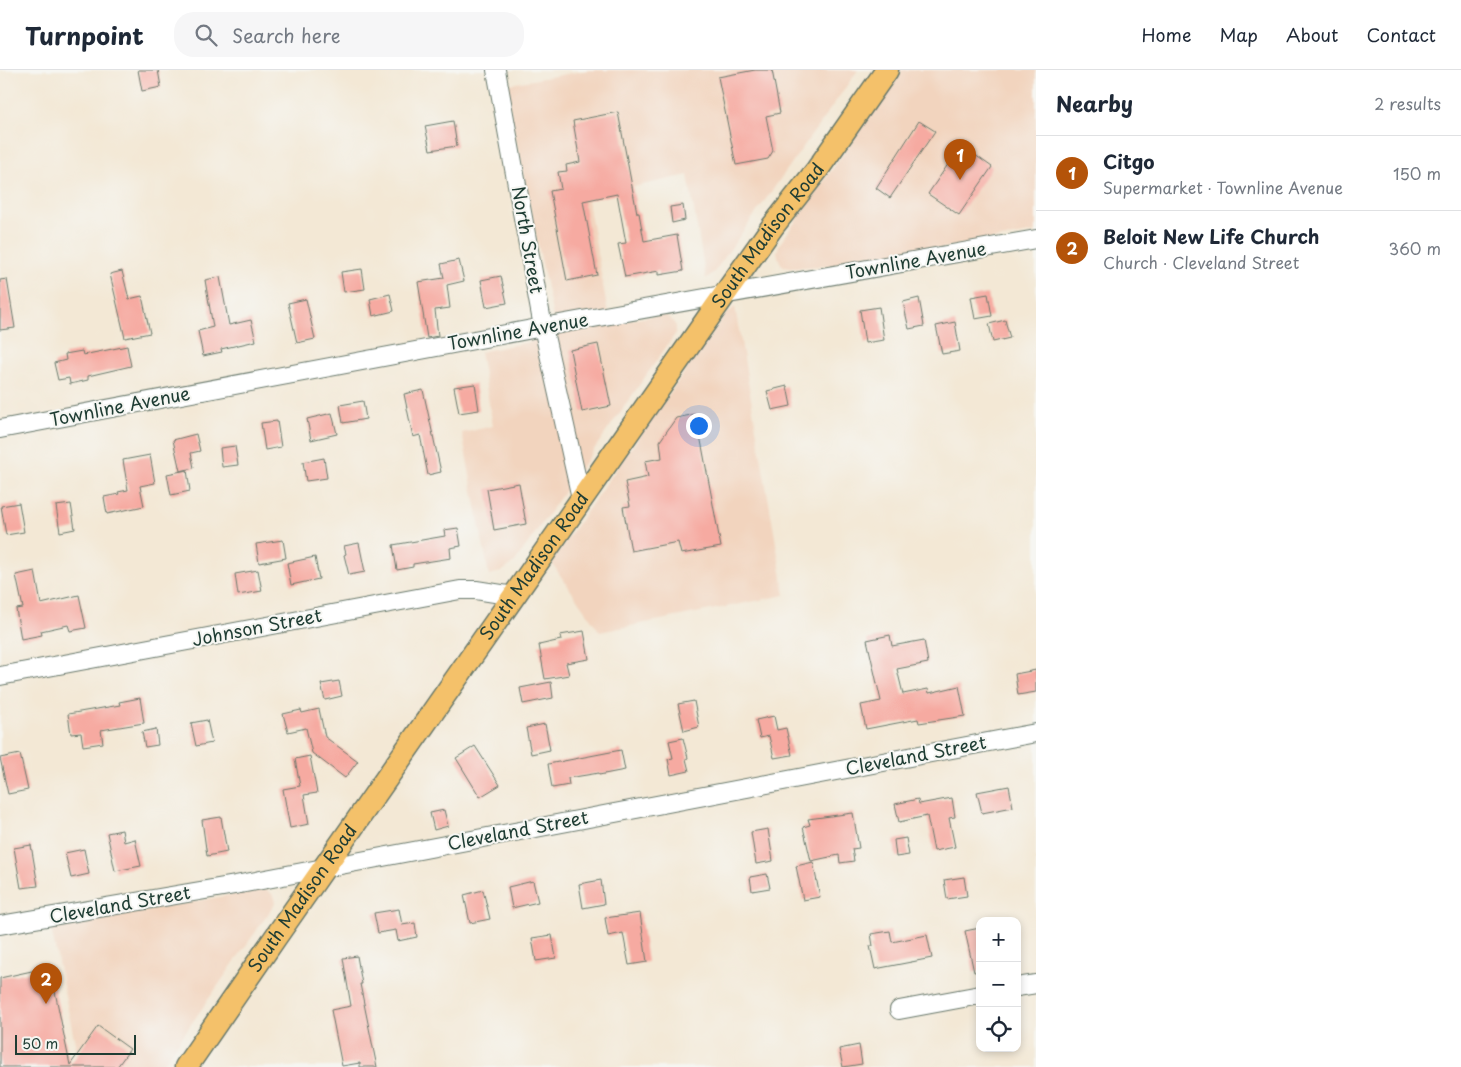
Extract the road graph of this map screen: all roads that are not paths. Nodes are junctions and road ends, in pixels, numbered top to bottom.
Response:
1 (496, 70) edge
2 (887, 70) edge
3 (1036, 239) edge
4 (725, 295) junction
5 (543, 327) junction
6 (0, 429) edge
7 (581, 498) junction
8 (514, 596) junction
9 (0, 676) edge
10 (1036, 733) edge
11 (324, 868) junction
12 (0, 925) edge
13 (1036, 984) edge
14 (1021, 986) edge
15 (976, 995) edge
16 (899, 1010) dead end
17 (186, 1067) edge

1 - 5 street, North Street
2 - 4 main road, South Madison Road
3 - 4 street, Townline Avenue
4 - 5 street, Townline Avenue
4 - 7 main road, South Madison Road
5 - 6 street, Townline Avenue
5 - 7 street, North Street
7 - 8 main road, South Madison Road
8 - 9 street, Johnson Street
8 - 11 main road, South Madison Road
10 - 11 street, Cleveland Street
11 - 12 street, Cleveland Street
11 - 17 main road, South Madison Road
13 - 14 street
15 - 16 street

